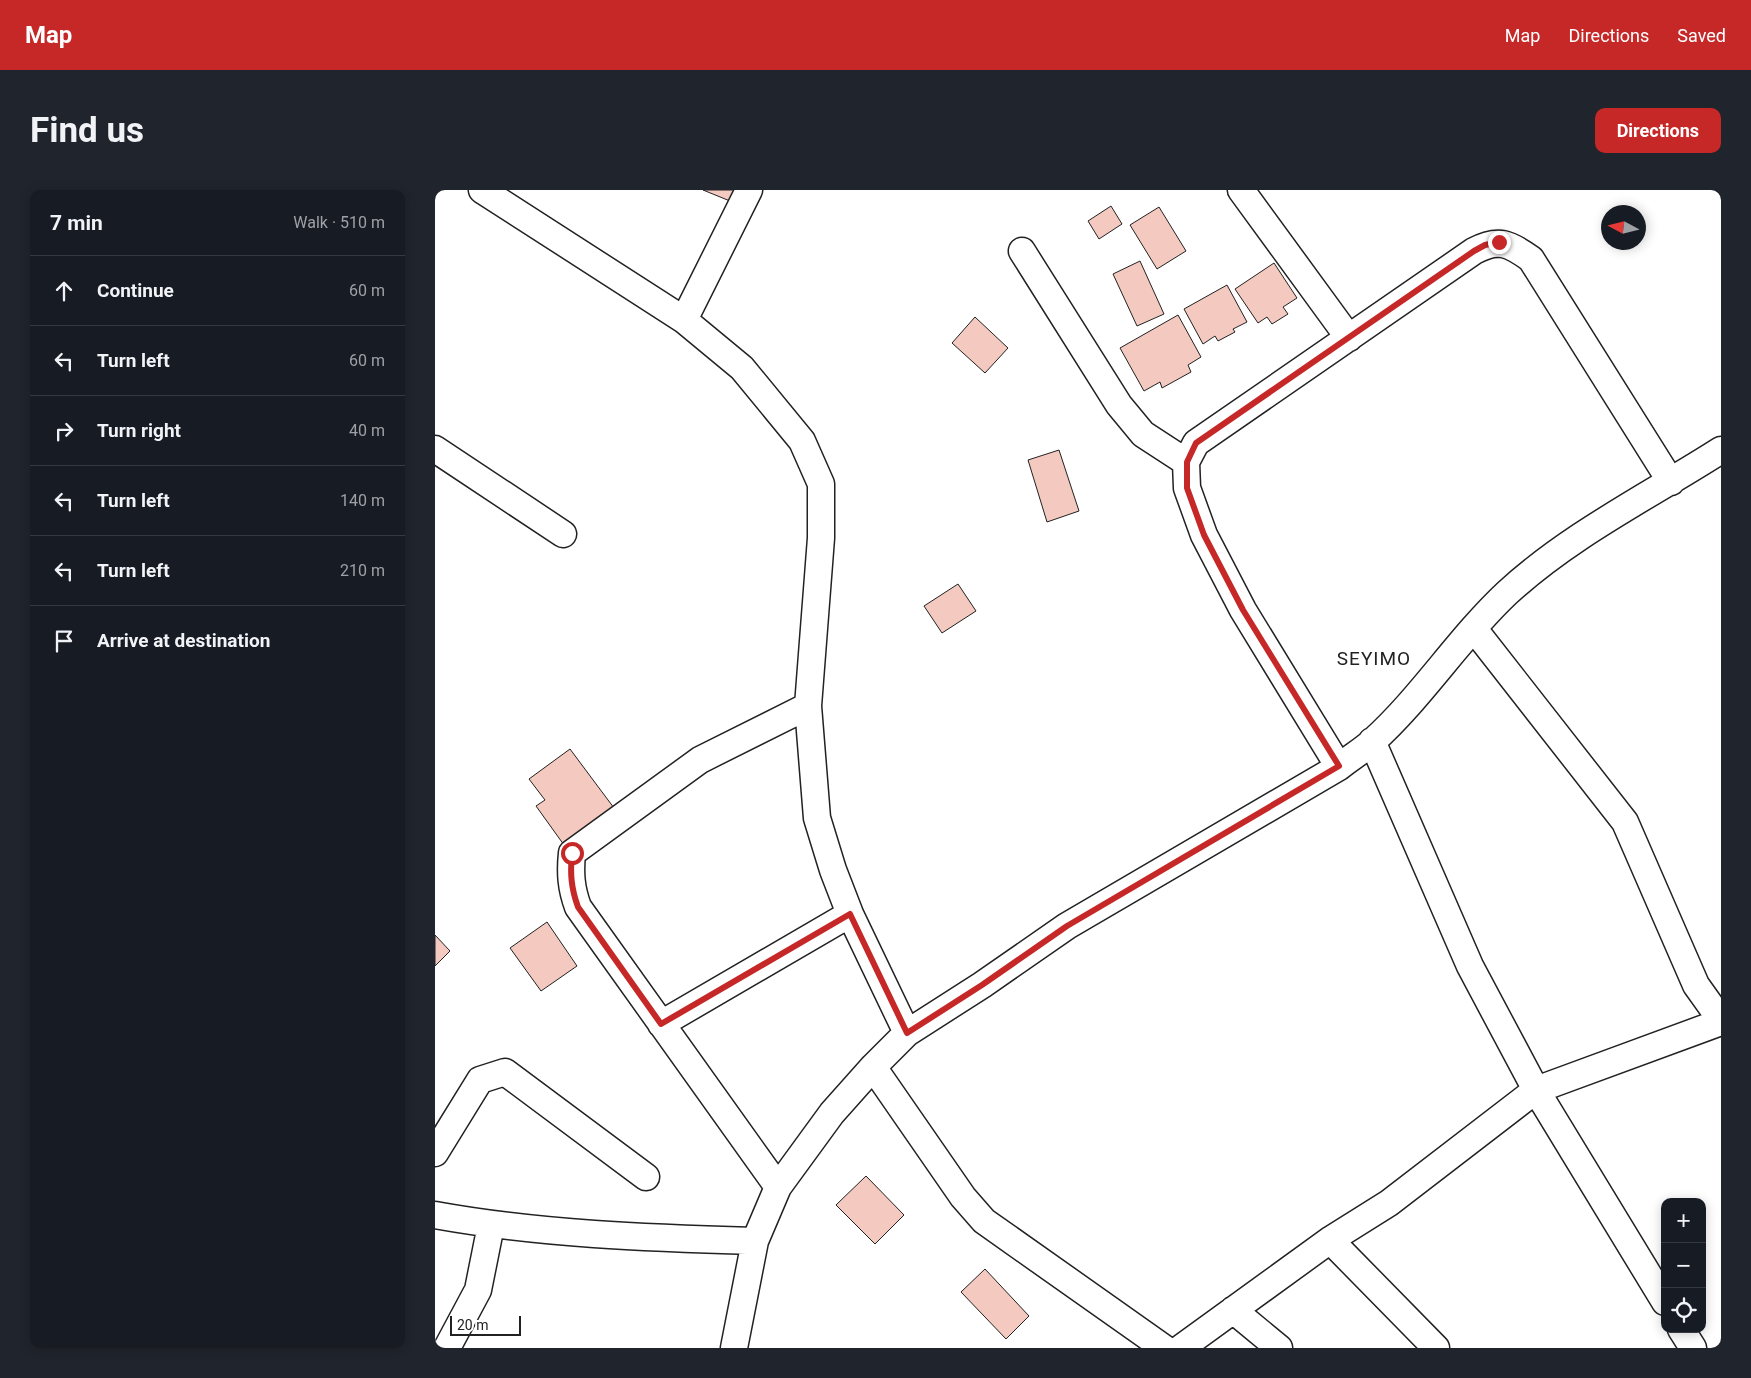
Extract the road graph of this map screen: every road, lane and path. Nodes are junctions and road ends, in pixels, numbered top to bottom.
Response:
1 (482, 190) edge
2 (749, 190) edge
3 (1241, 190) edge
4 (1022, 251) dead end
5 (684, 320) junction
6 (1349, 338) junction
7 (435, 449) edge
8 (1721, 450) edge
9 (1187, 462) junction
10 (1671, 482) junction
11 (563, 534) dead end
12 (1474, 628) junction
13 (809, 706) junction
14 (1372, 742) junction
15 (1339, 766) junction
16 (850, 914) junction
17 (1721, 1021) edge
18 (661, 1024) junction
19 (907, 1033) junction
20 (873, 1067) junction
21 (1535, 1090) junction
22 (435, 1153) edge
23 (646, 1176) dead end
24 (778, 1187) junction
25 (435, 1215) edge
26 (491, 1225) junction
27 (1331, 1240) junction
28 (755, 1241) junction
29 (1661, 1295) edge
30 (1233, 1310) junction
31 (1684, 1333) edge
32 (447, 1348) edge
33 (734, 1348) edge
34 (1164, 1348) edge
35 (1181, 1348) edge
36 (1279, 1348) edge
37 (1436, 1348) edge
38 (1693, 1348) edge

1 - 5 street
2 - 5 street
3 - 6 street
4 - 9 street
5 - 13 street
6 - 9 street
6 - 10 street
7 - 11 street
8 - 10 street
9 - 15 street
10 - 12 street
12 - 14 street
12 - 17 street
13 - 16 street
13 - 18 street
14 - 15 street
14 - 21 street
15 - 19 street
16 - 18 street
16 - 19 street
17 - 21 street
18 - 24 street
19 - 20 street
20 - 24 street
20 - 34 street
21 - 27 street
21 - 29 street
22 - 23 street
24 - 28 street
25 - 26 street
26 - 28 street
26 - 32 street
27 - 30 street
27 - 37 street
28 - 33 street
30 - 35 street
30 - 36 street
31 - 38 street

